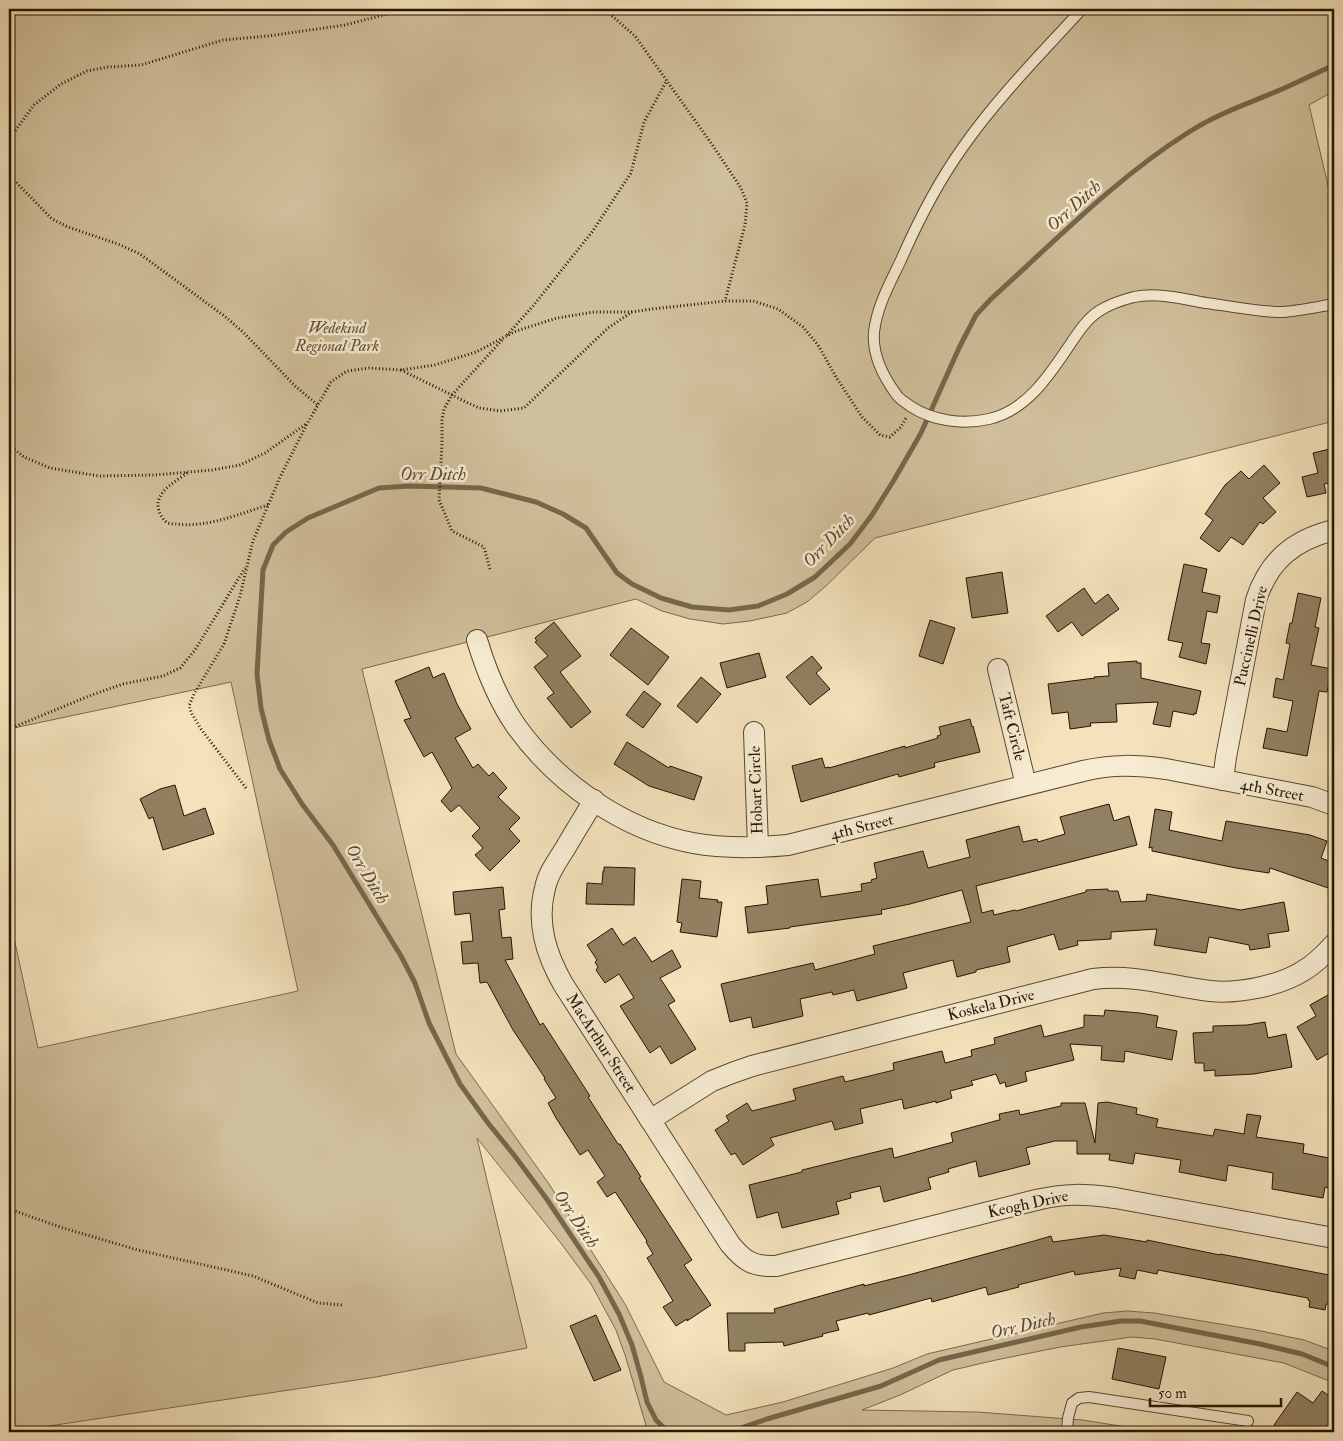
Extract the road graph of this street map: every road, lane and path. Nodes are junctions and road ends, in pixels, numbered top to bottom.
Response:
1 (16, 9) edge
2 (407, 9) edge
3 (604, 9) edge
4 (1082, 9) edge
5 (9, 16) edge
6 (666, 80) junction
7 (9, 138) edge
8 (9, 175) edge
9 (725, 300) junction
10 (1334, 304) edge
11 (632, 312) junction
12 (401, 370) junction
13 (452, 395) junction
14 (318, 405) junction
15 (912, 407) junction
16 (307, 424) junction
17 (9, 445) edge
18 (189, 472) junction
19 (268, 505) junction
20 (1334, 530) edge
21 (248, 564) junction
22 (490, 569) dead end
23 (477, 640) dead end
24 (998, 669) dead end
25 (9, 729) edge
26 (754, 732) dead end
27 (1223, 780) junction
28 (1026, 785) junction
29 (246, 788) dead end
30 (594, 800) junction
31 (1334, 805) edge
32 (758, 847) junction
33 (1334, 944) edge
34 (650, 1120) junction
35 (9, 1209) edge
36 (1334, 1238) edge
37 (754, 1265) joint
38 (342, 1305) dead end
39 (1248, 1421) dead end
40 (1067, 1432) edge

1 - 5 path
2 - 7 path
3 - 6 path
4 - 15 lane
6 - 9 path
6 - 13 path
8 - 14 path
9 - 11 path
9 - 15 path
10 - 15 lane
11 - 12 path
11 - 13 path
12 - 13 path
12 - 14 path
13 - 22 path
14 - 16 path
16 - 18 path
16 - 19 path
17 - 18 path
18 - 19 path
19 - 21 path
20 - 27 street, Puccinelli Drive
21 - 25 path
21 - 29 path
23 - 30 street, 4th Street
24 - 28 street, Taft Circle
26 - 32 street, Hobart Circle
27 - 28 street, 4th Street
27 - 31 street, 4th Street
28 - 32 street, 4th Street
30 - 32 street, 4th Street
30 - 34 street, MacArthur Street
33 - 34 street, Koskela Drive
34 - 37 street, MacArthur Street
35 - 38 path
36 - 37 street, Keogh Drive
39 - 40 lane

